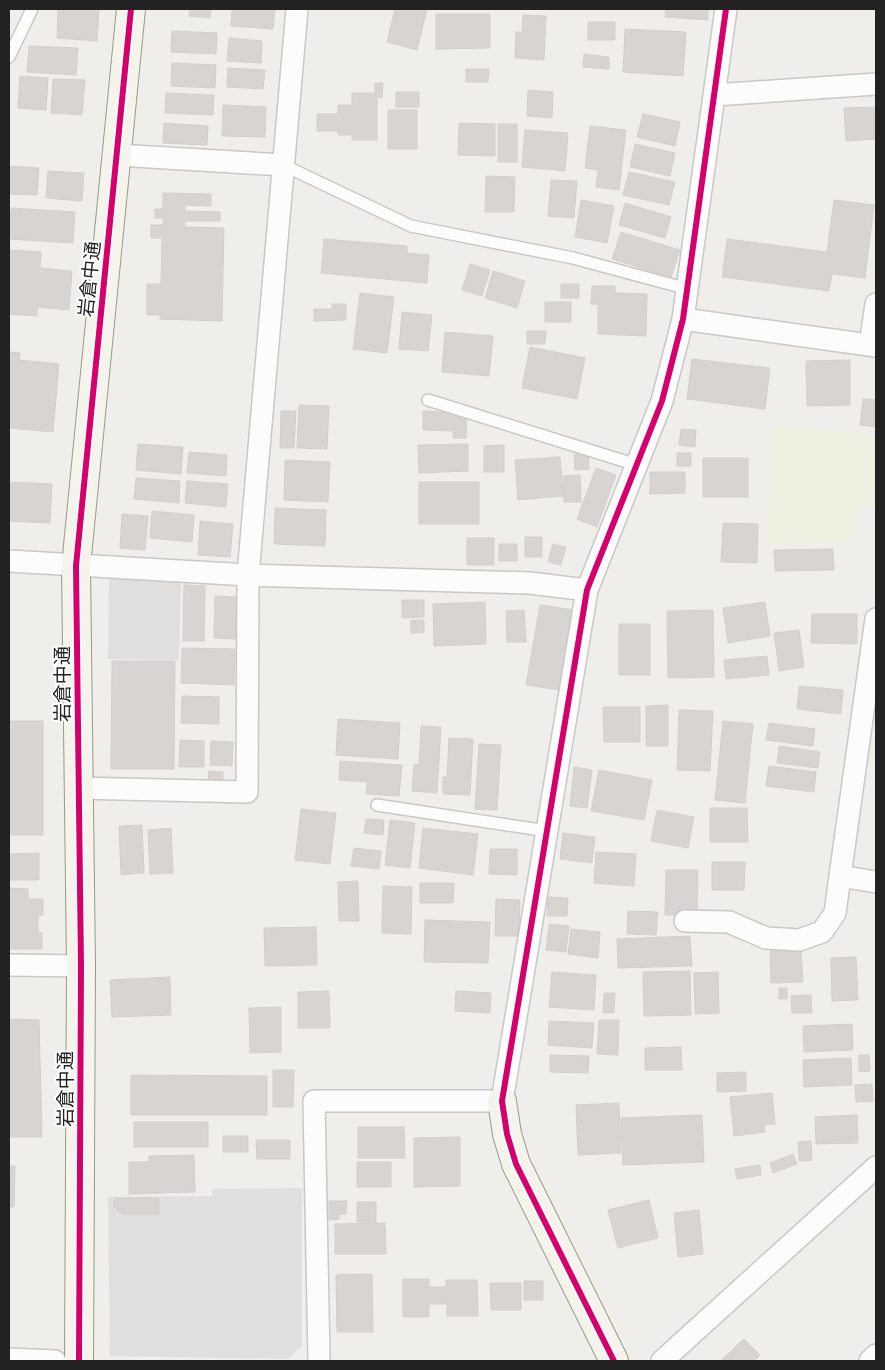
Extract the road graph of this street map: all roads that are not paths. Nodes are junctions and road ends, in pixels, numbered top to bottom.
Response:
1 (32, 9) edge
2 (131, 9) edge
3 (297, 9) edge
4 (726, 9) edge
5 (9, 56) edge
6 (876, 84) edge
7 (714, 95) junction
8 (116, 155) junction
9 (283, 165) junction
10 (688, 289) junction
11 (876, 304) edge
12 (683, 319) junction
13 (873, 346) edge
14 (428, 400) dead end
15 (637, 465) junction
16 (9, 561) edge
17 (76, 566) junction
18 (248, 575) junction
19 (587, 590) junction
20 (876, 618) edge
21 (871, 697) edge
22 (77, 788) junction
23 (377, 805) dead end
24 (547, 831) junction
25 (840, 876) junction
26 (876, 882) edge
27 (684, 921) dead end
28 (9, 965) edge
29 (81, 966) junction
30 (502, 1101) junction
31 (876, 1167) edge
32 (876, 1355) edge
33 (9, 1359) edge
34 (55, 1361) edge
35 (79, 1361) edge
36 (319, 1361) edge
37 (614, 1361) edge
38 (662, 1361) edge
39 (870, 1361) edge

1 - 5 lane
2 - 8 street, 岩倉中通
3 - 9 street
4 - 7 street
6 - 7 street
7 - 10 street
8 - 9 street
8 - 17 street, 岩倉中通
9 - 10 lane
9 - 18 street
10 - 12 street
11 - 13 street
12 - 13 street
12 - 15 street
14 - 15 lane
15 - 19 street
16 - 17 street
17 - 18 street
17 - 22 street, 岩倉中通
18 - 19 street
18 - 22 street
19 - 24 street
20 - 21 street
21 - 25 street
22 - 29 street, 岩倉中通
23 - 24 lane
24 - 30 street
25 - 26 street
25 - 27 street
28 - 29 street
29 - 35 street, 岩倉中通
30 - 36 street
30 - 37 street
31 - 38 street
32 - 39 street
33 - 34 street

